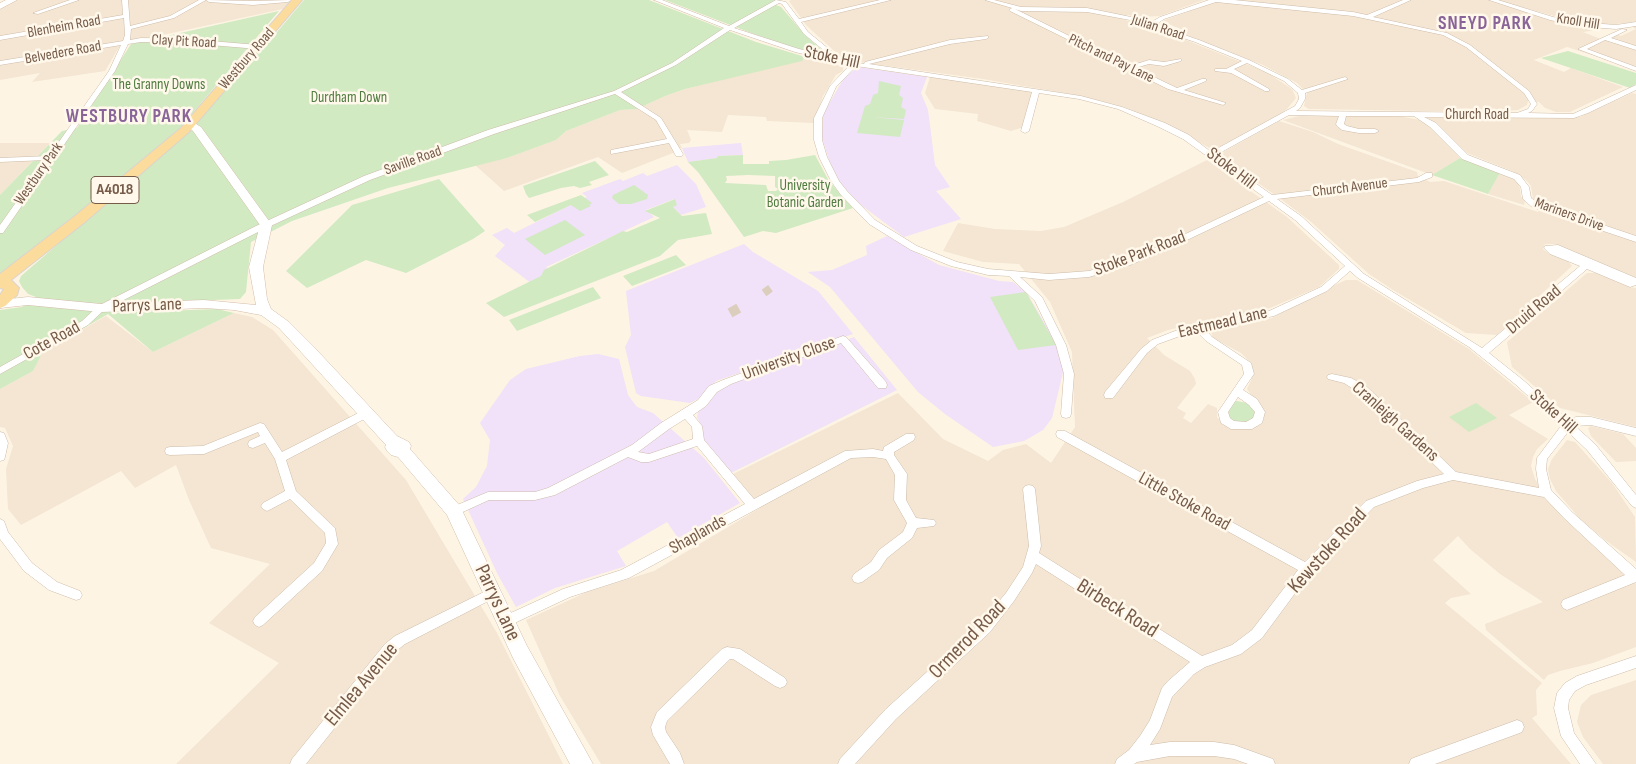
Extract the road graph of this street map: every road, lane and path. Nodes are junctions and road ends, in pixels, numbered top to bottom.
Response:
1 (12, 0) edge
2 (76, 0) edge
3 (125, 0) edge
4 (203, 0) edge
5 (210, 0) edge
6 (288, 0) edge
7 (297, 0) edge
8 (658, 0) edge
9 (779, 0) edge
10 (888, 0) edge
11 (988, 0) edge
12 (1216, 0) edge
13 (1408, 0) edge
14 (1492, 0) edge
15 (1004, 3) edge
16 (0, 6) edge
17 (36, 12) dead end
18 (127, 16) junction
19 (1369, 16) junction
20 (1162, 18) junction
21 (1131, 19) junction
22 (796, 21) junction
23 (1636, 24) edge
24 (1151, 25) junction
25 (1626, 26) junction
26 (128, 28) junction
27 (729, 28) junction
28 (986, 37) dead end
29 (0, 38) edge
30 (1604, 38) junction
31 (126, 42) junction
32 (260, 44) junction
33 (1636, 48) edge
34 (1134, 60) dead end
35 (1179, 60) dead end
36 (840, 61) junction
37 (1246, 61) junction
38 (0, 63) edge
39 (858, 64) junction
40 (1141, 64) junction
41 (1130, 68) junction
42 (1636, 69) edge
43 (1217, 70) dead end
44 (1231, 71) junction
45 (1345, 79) dead end
46 (1204, 80) dead end
47 (1261, 88) dead end
48 (1634, 89) edge
49 (1036, 90) junction
50 (1178, 90) junction
51 (616, 92) junction
52 (1301, 92) junction
53 (1227, 96) dead end
54 (1534, 104) junction
55 (1298, 107) junction
56 (1288, 113) junction
57 (1312, 113) junction
58 (1342, 113) junction
59 (1417, 115) junction
60 (1519, 115) junction
61 (1559, 116) junction
62 (1018, 120) dead end
63 (1027, 121) junction
64 (191, 128) junction
65 (1025, 131) dead end
66 (1375, 131) dead end
67 (672, 140) junction
68 (614, 152) dead end
69 (679, 154) dead end
70 (1211, 155) junction
71 (51, 158) junction
72 (0, 160) edge
73 (1429, 175) dead end
74 (1270, 198) junction
75 (262, 224) junction
76 (0, 231) edge
77 (1636, 239) edge
78 (1350, 266) junction
79 (1012, 275) junction
80 (1636, 281) edge
81 (5, 285) edge
82 (28, 301) junction
83 (0, 303) edge
84 (102, 308) junction
85 (265, 311) junction
86 (1198, 328) junction
87 (1483, 353) junction
88 (0, 371) edge
89 (1332, 377) dead end
90 (882, 385) dead end
91 (1238, 392) dead end
92 (1109, 395) dead end
93 (366, 414) junction
94 (686, 414) junction
95 (1066, 414) dead end
96 (1568, 425) junction
97 (1636, 432) edge
98 (1061, 434) dead end
99 (0, 436) edge
100 (910, 437) dead end
101 (266, 438) junction
102 (699, 441) junction
103 (253, 444) dead end
104 (170, 452) dead end
105 (628, 452) junction
106 (889, 456) junction
107 (0, 457) edge
108 (280, 458) junction
109 (1453, 476) junction
110 (1029, 489) dead end
111 (1545, 490) junction
112 (291, 493) junction
113 (1636, 503) edge
114 (752, 505) junction
115 (267, 506) dead end
116 (454, 511) junction
117 (913, 523) junction
118 (930, 523) dead end
119 (0, 524) edge
120 (1033, 556) junction
121 (1306, 569) junction
122 (1636, 577) edge
123 (858, 578) dead end
124 (492, 593) junction
125 (76, 595) dead end
126 (1567, 604) dead end
127 (259, 621) dead end
128 (506, 621) junction
129 (1201, 662) junction
130 (1636, 662) edge
131 (780, 682) dead end
132 (1517, 727) dead end
133 (1134, 755) junction
134 (297, 764) edge
135 (582, 764) edge
136 (677, 764) edge
137 (846, 764) edge
138 (1122, 764) edge
139 (1268, 764) edge
140 (1416, 764) edge
141 (1589, 764) edge

1 - 16 main road
2 - 17 street
3 - 18 street, Westbury Park
4 - 26 street
5 - 6 street
7 - 32 main road, Westbury Road / A4018
8 - 27 street, Stoke Hill
9 - 22 street
9 - 27 street, Saville Road
10 - 22 street
11 - 15 street, Julian Road
12 - 19 street
12 - 20 street
13 - 19 street
14 - 25 street, Knoll Hill
15 - 21 street, Julian Road
15 - 41 street, Pitch and Pay Lane
18 - 26 street, Westbury Park
18 - 29 street, Blenheim Road
19 - 54 street
20 - 21 street
20 - 24 street
21 - 24 street, Julian Road
22 - 36 street
23 - 25 street, Knoll Hill
24 - 37 street, Julian Road
25 - 30 street
26 - 31 street, Westbury Park
27 - 36 street, Stoke Hill
27 - 51 street, Saville Road
28 - 39 street
30 - 33 street
30 - 42 street
31 - 32 street, Clay Pit Road
31 - 38 street, Belvedere Road
31 - 71 street, Westbury Park
32 - 64 main road, Westbury Road / A4018
34 - 40 street
35 - 40 street
36 - 39 street, Stoke Hill
37 - 44 street
37 - 52 street, Julian Road
39 - 49 street, Stoke Hill
39 - 79 street, Stoke Park Road
40 - 41 street
41 - 50 street, Pitch and Pay Lane
43 - 44 street
44 - 47 street
45 - 52 street
46 - 50 street
48 - 61 street, Church Road
49 - 63 street
49 - 70 street, Stoke Hill
50 - 53 street, Pitch and Pay Lane
51 - 67 street
51 - 75 street, Saville Road
52 - 55 street
54 - 60 street
54 - 61 street
55 - 56 street, Church Road
55 - 57 street, Church Road
56 - 57 street, Church Road
56 - 70 street, Church Road
57 - 58 street, Church Road
58 - 59 street, Church Road
58 - 66 street
59 - 60 street, Church Road
59 - 77 street, Mariners Drive
60 - 61 street, Church Road
62 - 63 street
63 - 65 street
64 - 75 main road
64 - 81 main road, Westbury Road / A4018
67 - 68 street
67 - 69 street
70 - 74 street, Stoke Hill
71 - 72 street
71 - 76 street, Westbury Park
73 - 74 street, Church Avenue
74 - 78 street, Stoke Hill
74 - 79 street, Stoke Park Road
75 - 84 street, Saville Road
75 - 85 main road
78 - 86 street, Eastmead Lane
78 - 87 street, Stoke Hill
79 - 95 street
80 - 87 street, Druid Road
81 - 82 main road, Parrys Lane
81 - 83 main road, A4018
82 - 83 main road, Parrys Lane
82 - 84 main road, Parrys Lane
84 - 85 main road, Parrys Lane
84 - 88 street, Cote Road
85 - 93 main road, Parrys Lane
86 - 91 street
86 - 92 street, Eastmead Lane
87 - 96 street, Stoke Hill
89 - 109 street, Cranleigh Gardens
90 - 94 street, University Close
93 - 108 street
93 - 116 main road, Parrys Lane
94 - 102 street
94 - 105 street, University Close
96 - 97 street
96 - 111 street
96 - 113 street, Stoke Hill
98 - 121 street, Little Stoke Road
99 - 107 street
100 - 106 street
101 - 103 street
101 - 104 street
101 - 108 street
102 - 105 street
102 - 114 street
105 - 116 street, University Close
106 - 114 street, Shaplands
106 - 117 street
108 - 112 street
109 - 111 street, Kewstoke Road
109 - 121 street, Kewstoke Road
110 - 120 street, Ormerod Road
111 - 122 street
112 - 115 street
112 - 127 street
114 - 128 street, Shaplands
116 - 124 main road, Parrys Lane
117 - 118 street
117 - 123 street
119 - 125 street
120 - 129 street, Birbeck Road
120 - 137 street, Ormerod Road
121 - 129 street, Kewstoke Road
122 - 126 street
124 - 128 main road, Parrys Lane
124 - 134 street, Elmlea Avenue
128 - 135 main road, Parrys Lane
129 - 133 street, Kewstoke Road
130 - 141 street
131 - 136 street
132 - 140 street
133 - 138 street
133 - 139 street

